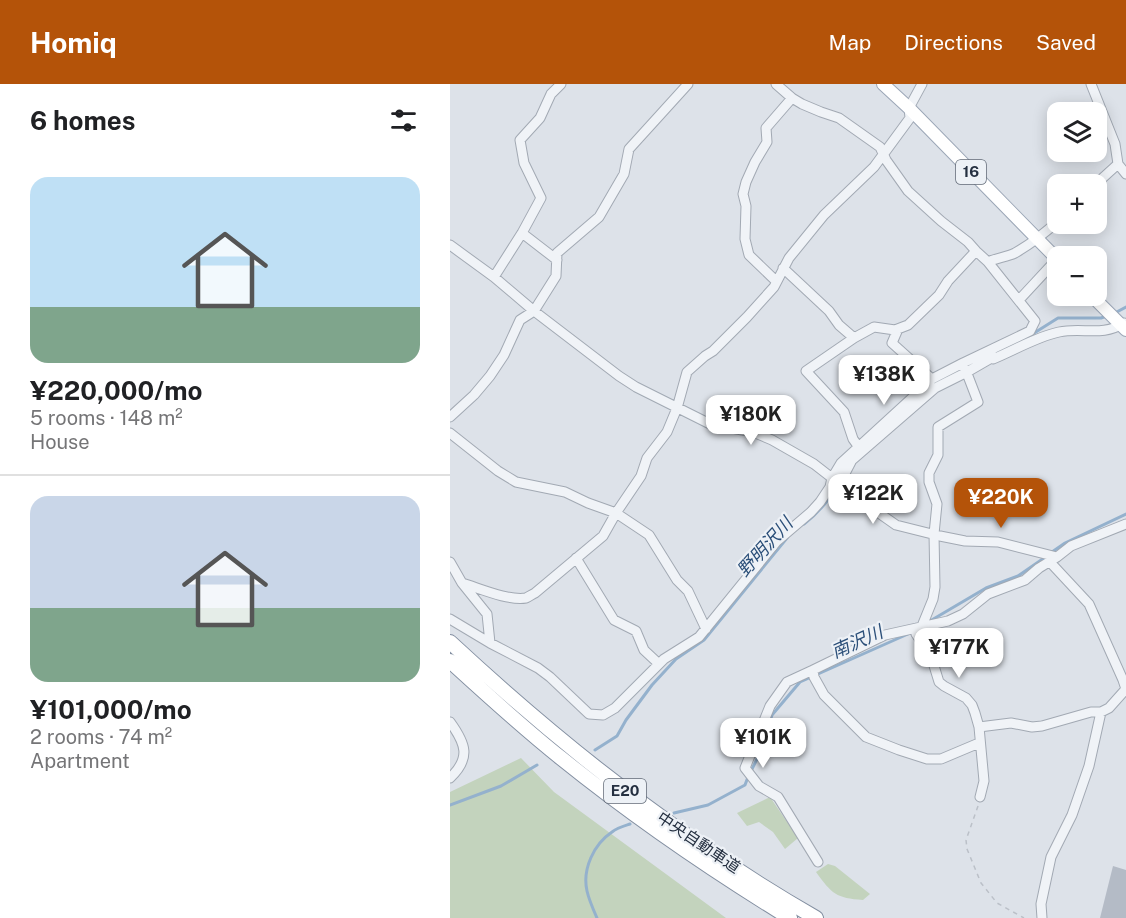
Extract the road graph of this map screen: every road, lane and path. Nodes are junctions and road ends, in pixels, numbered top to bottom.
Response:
1 (561, 84) edge
2 (688, 84) edge
3 (776, 84) edge
4 (883, 84) edge
5 (922, 84) edge
6 (1091, 84) edge
7 (792, 98) junction
8 (909, 108) junction
9 (882, 154) junction
10 (1118, 164) junction
11 (1107, 174) edge
12 (1126, 174) edge
13 (1047, 231) edge
14 (522, 233) junction
15 (1036, 238) junction
16 (450, 245) edge
17 (1047, 250) edge
18 (976, 251) junction
19 (557, 260) junction
20 (988, 262) junction
21 (783, 268) junction
22 (1047, 271) edge
23 (494, 277) junction
24 (776, 281) junction
25 (1019, 300) junction
26 (1102, 306) edge
27 (534, 311) junction
28 (1122, 324) edge
29 (898, 329) junction
30 (854, 338) junction
31 (991, 353) junction
32 (963, 363) junction
33 (967, 372) junction
34 (932, 379) junction
35 (677, 408) junction
36 (450, 417) edge
37 (450, 433) edge
38 (858, 446) junction
39 (836, 481) junction
40 (616, 513) junction
41 (1126, 524) edge
42 (934, 534) junction
43 (576, 558) junction
44 (1053, 559) junction
45 (450, 562) edge
46 (462, 583) junction
47 (450, 619) edge
48 (920, 627) junction
49 (706, 628) junction
50 (450, 642) edge
51 (489, 643) junction
52 (450, 661) edge
53 (659, 664) junction
54 (813, 670) junction
55 (1125, 680) edge
56 (1101, 712) junction
57 (450, 723) edge
58 (979, 727) junction
59 (980, 743) junction
60 (450, 778) edge
61 (980, 796) joint
62 (818, 862) dead end
63 (790, 918) edge
64 (816, 918) edge
65 (1024, 918) edge
66 (1042, 918) edge

1 - 14 street
2 - 19 street
3 - 7 street
4 - 8 main road, 16
5 - 8 street
6 - 10 street
7 - 9 street
7 - 24 street
8 - 9 street
8 - 15 main road, 16
9 - 18 street
9 - 21 street
10 - 11 street
10 - 12 street
13 - 15 street
14 - 19 street
14 - 23 street
15 - 17 main road, 16
15 - 20 street
16 - 23 street
18 - 20 street
18 - 29 street
19 - 27 street
20 - 25 street
21 - 24 street
21 - 30 street
22 - 25 street
23 - 27 street
24 - 35 street
25 - 31 street
26 - 28 main road
27 - 35 street
27 - 36 street
28 - 31 street
29 - 30 street
29 - 34 street
30 - 38 street
31 - 32 street
31 - 33 street
32 - 33 street
32 - 34 street
33 - 39 street
33 - 42 street
34 - 38 street
35 - 39 street
35 - 40 street
37 - 40 street
38 - 39 street
39 - 42 street
39 - 49 street
40 - 43 street
40 - 49 street
41 - 44 street
42 - 44 street
42 - 48 street
43 - 46 street
43 - 53 street
44 - 48 street
44 - 55 street
45 - 46 street
46 - 51 street
47 - 51 street
48 - 54 street
48 - 58 street
49 - 53 street
50 - 64 highway, 中央自動車道 / E20
51 - 53 street
52 - 63 highway, 中央自動車道 / E20
54 - 59 street
54 - 62 street
55 - 56 street
56 - 58 street
56 - 66 street
57 - 60 street
58 - 59 street
59 - 61 street
61 - 65 path

